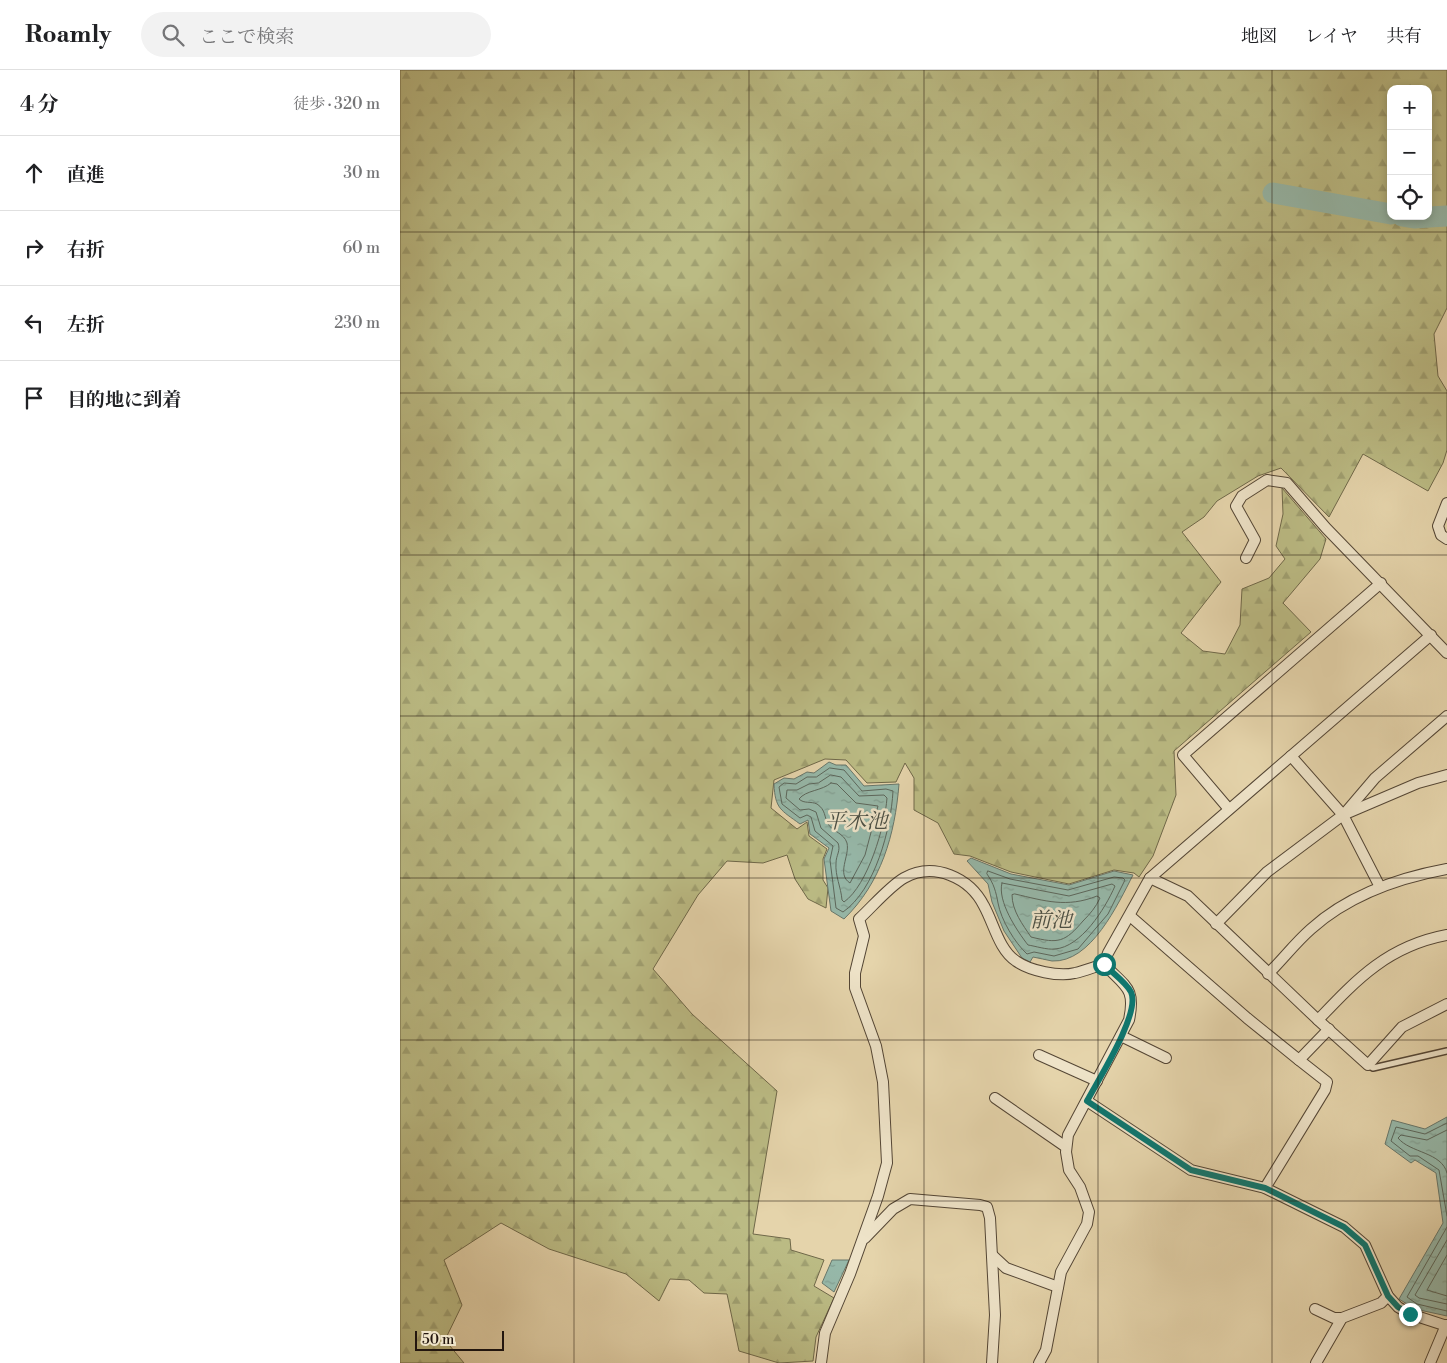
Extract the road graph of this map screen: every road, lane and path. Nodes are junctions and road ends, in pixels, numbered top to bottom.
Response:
1 (1447, 502) edge
2 (1447, 538) edge
3 (1246, 558) dead end
4 (1381, 582) junction
5 (1431, 635) junction
6 (1447, 653) edge
7 (1447, 716) edge
8 (1291, 756) junction
9 (1447, 775) edge
10 (1228, 808) junction
11 (1344, 815) junction
12 (1447, 869) edge
13 (1150, 878) junction
14 (1380, 887) junction
15 (1130, 916) junction
16 (1216, 924) junction
17 (1447, 935) edge
18 (1104, 964) junction
19 (1268, 974) junction
20 (1447, 1004) edge
21 (1318, 1020) junction
22 (1329, 1029) junction
23 (1121, 1036) junction
24 (1447, 1051) edge
25 (1039, 1054) dead end
26 (1166, 1058) dead end
27 (1300, 1060) junction
28 (1368, 1064) junction
29 (1098, 1081) junction
30 (995, 1098) dead end
31 (1087, 1101) junction
32 (1066, 1147) junction
33 (1265, 1188) junction
34 (861, 1242) junction
35 (992, 1255) junction
36 (1058, 1287) junction
37 (1388, 1296) junction
38 (1315, 1309) dead end
39 (1342, 1318) junction
40 (1446, 1325) edge
41 (821, 1363) edge
42 (992, 1363) edge
43 (1039, 1363) edge
44 (1316, 1363) edge
45 (1430, 1363) edge

1 - 2 street
3 - 4 street
4 - 5 street
4 - 10 street
5 - 6 street
5 - 8 street
7 - 11 street
8 - 10 street
8 - 11 street
9 - 11 street
10 - 13 street
11 - 14 street
11 - 16 street
12 - 14 street
13 - 15 street
13 - 16 street
14 - 19 street
15 - 18 street
15 - 27 street
16 - 19 street
17 - 21 street
18 - 23 street
18 - 34 street
19 - 21 street
20 - 28 street
21 - 22 street
22 - 27 street
22 - 28 street
23 - 26 street
23 - 29 street
24 - 28 lane
25 - 29 street
27 - 33 street
29 - 31 street
30 - 32 street
31 - 32 street
31 - 33 street
32 - 36 street
33 - 37 street
34 - 35 street
34 - 41 street
35 - 36 street
35 - 42 street
36 - 43 street
37 - 39 street
37 - 40 street
38 - 39 street
39 - 44 street
40 - 45 street

